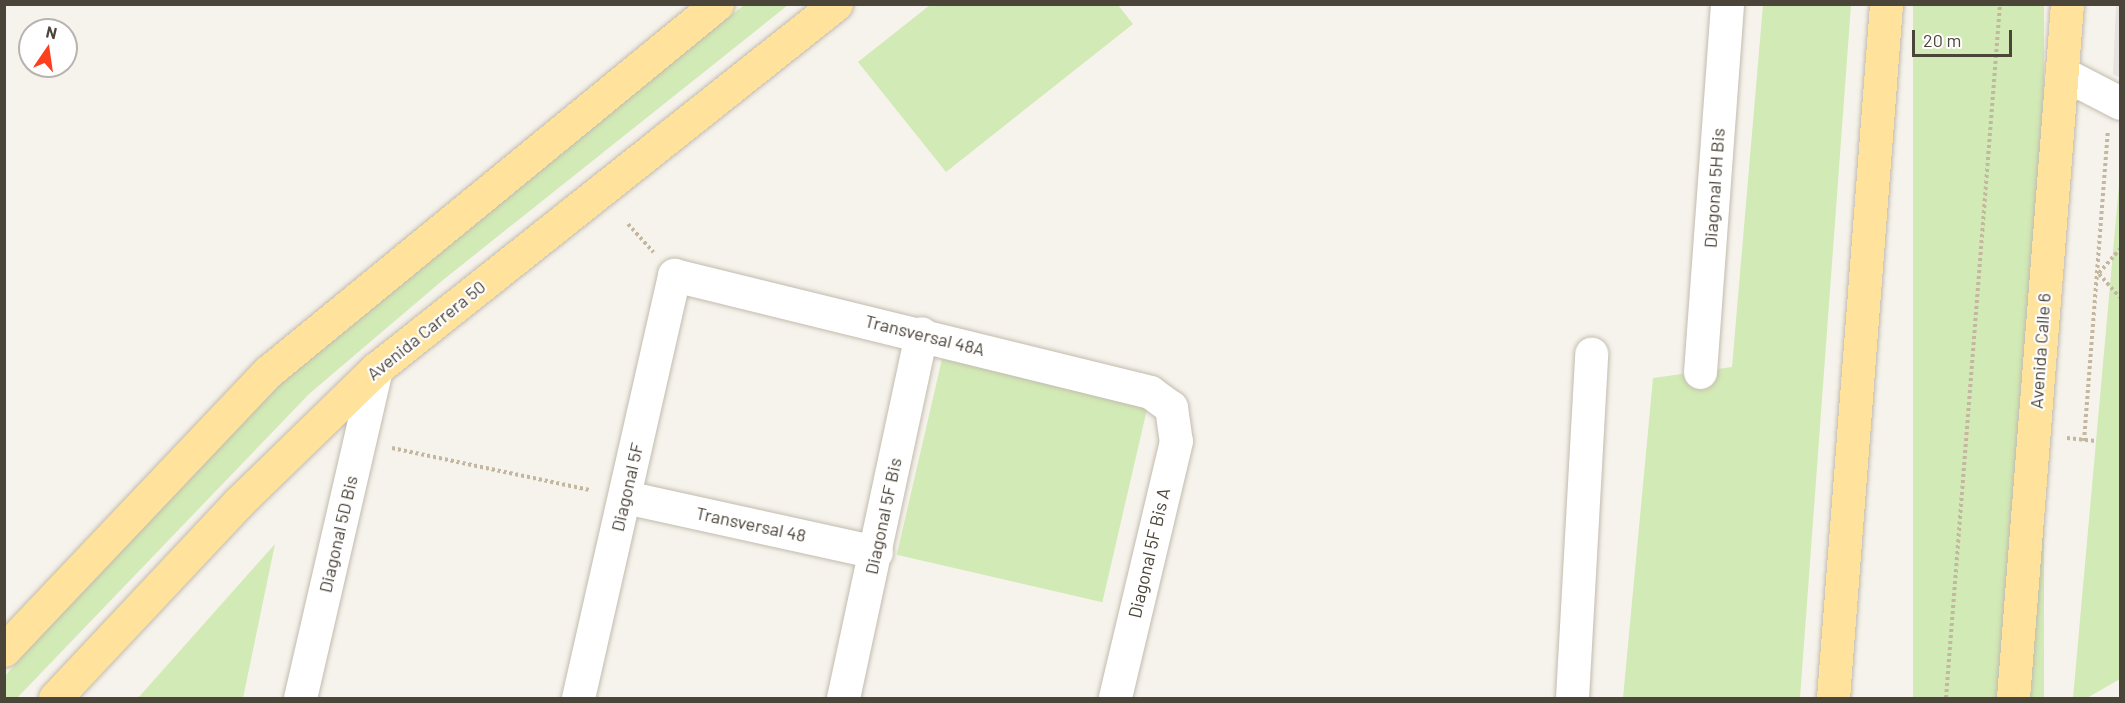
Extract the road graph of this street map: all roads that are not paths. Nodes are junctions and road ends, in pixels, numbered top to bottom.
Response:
1 (717, 4) edge
2 (836, 4) edge
3 (1727, 4) edge
4 (1886, 4) edge
5 (2067, 4) edge
6 (2062, 72) junction
7 (2114, 116) edge
8 (674, 275) joint
9 (921, 333) junction
10 (1591, 354) dead end
11 (376, 369) junction
12 (1700, 372) dead end
13 (1171, 407) joint
14 (626, 497) junction
15 (876, 552) junction
16 (4, 650) edge
17 (56, 699) edge
18 (300, 699) edge
19 (578, 699) edge
20 (843, 699) edge
21 (1115, 699) edge
22 (1572, 699) edge
23 (1833, 699) edge
24 (2013, 699) edge

1 - 16 main road
2 - 11 main road, Avenida Carrera 50
3 - 12 street, Diagonal 5H Bis
4 - 23 main road
5 - 6 main road, Avenida Calle 6
6 - 7 street
6 - 24 main road, Avenida Calle 6
8 - 9 street, Transversal 48A
8 - 14 street, Diagonal 5F
9 - 13 street, Transversal 48A
9 - 15 street, Diagonal 5F Bis
10 - 22 street
11 - 17 main road, Avenida Carrera 50
11 - 18 street, Diagonal 5D Bis
13 - 21 street, Diagonal 5F Bis A
14 - 15 street, Transversal 48
14 - 19 street, Diagonal 5F
15 - 20 street, Diagonal 5F Bis

